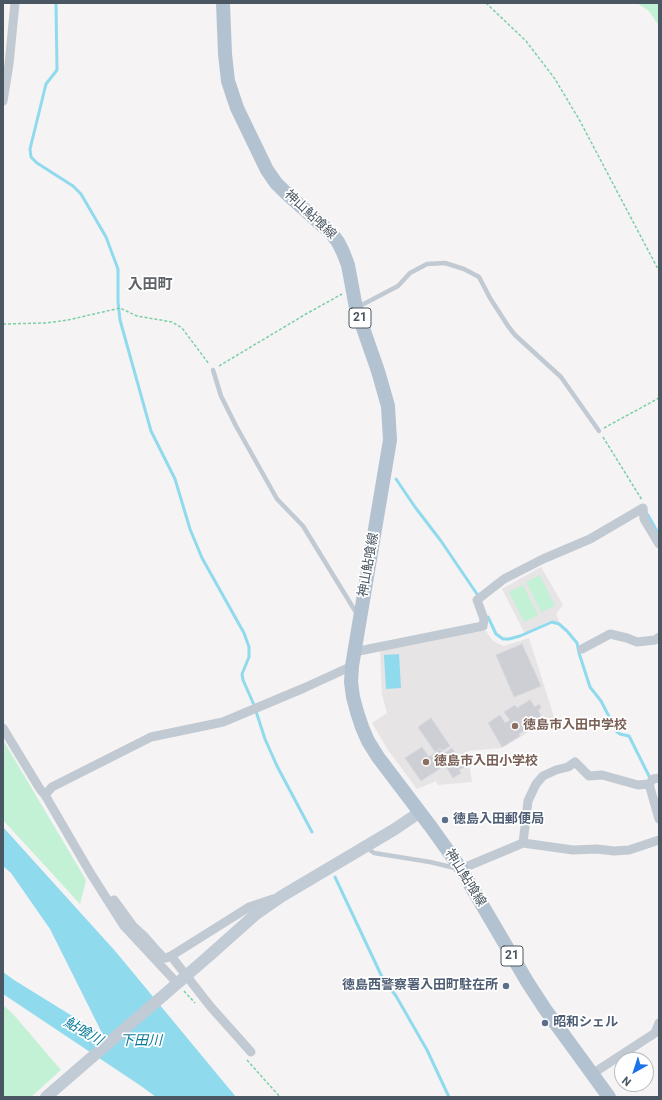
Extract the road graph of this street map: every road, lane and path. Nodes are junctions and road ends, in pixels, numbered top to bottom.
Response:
1 (15, 3) edge
2 (223, 3) edge
3 (486, 3) edge
4 (3, 101) edge
5 (659, 271) edge
6 (352, 288) junction
7 (356, 308) junction
8 (3, 324) edge
9 (213, 370) junction
10 (659, 398) edge
11 (599, 431) junction
12 (643, 508) junction
13 (659, 544) edge
14 (359, 619) junction
15 (659, 638) edge
16 (582, 649) dead end
17 (354, 652) junction
18 (352, 666) junction
19 (3, 728) edge
20 (653, 781) edge
21 (46, 795) junction
22 (420, 812) junction
23 (659, 819) edge
24 (659, 840) edge
25 (522, 842) junction
26 (366, 846) junction
27 (88, 869) junction
28 (461, 869) junction
29 (282, 896) junction
30 (171, 956) junction
31 (178, 983) junction
32 (659, 1023) edge
33 (251, 1052) dead end
34 (592, 1074) junction
35 (46, 1097) edge
36 (609, 1097) edge

1 - 4 street
2 - 6 main road, 神山鮎喰線 / 21
3 - 5 path
6 - 7 main road, 神山鮎喰線 / 21
6 - 9 path
7 - 11 lane
7 - 14 main road, 神山鮎喰線 / 21
8 - 9 path
9 - 14 lane
10 - 11 path
11 - 12 path
12 - 13 street
12 - 17 street
14 - 17 main road, 神山鮎喰線 / 21
15 - 16 street
17 - 18 main road, 神山鮎喰線 / 21
18 - 21 street
18 - 22 main road, 神山鮎喰線 / 21
19 - 21 street
20 - 23 street
20 - 25 street
21 - 27 street
22 - 26 street
22 - 28 main road, 神山鮎喰線 / 21
24 - 25 street
25 - 28 street
26 - 28 lane
26 - 29 street
27 - 30 street
27 - 31 street
28 - 34 main road, 神山鮎喰線 / 21
29 - 30 street
29 - 31 street, bridge
30 - 33 street
31 - 35 street
32 - 34 street
34 - 36 main road, 神山鮎喰線 / 21

